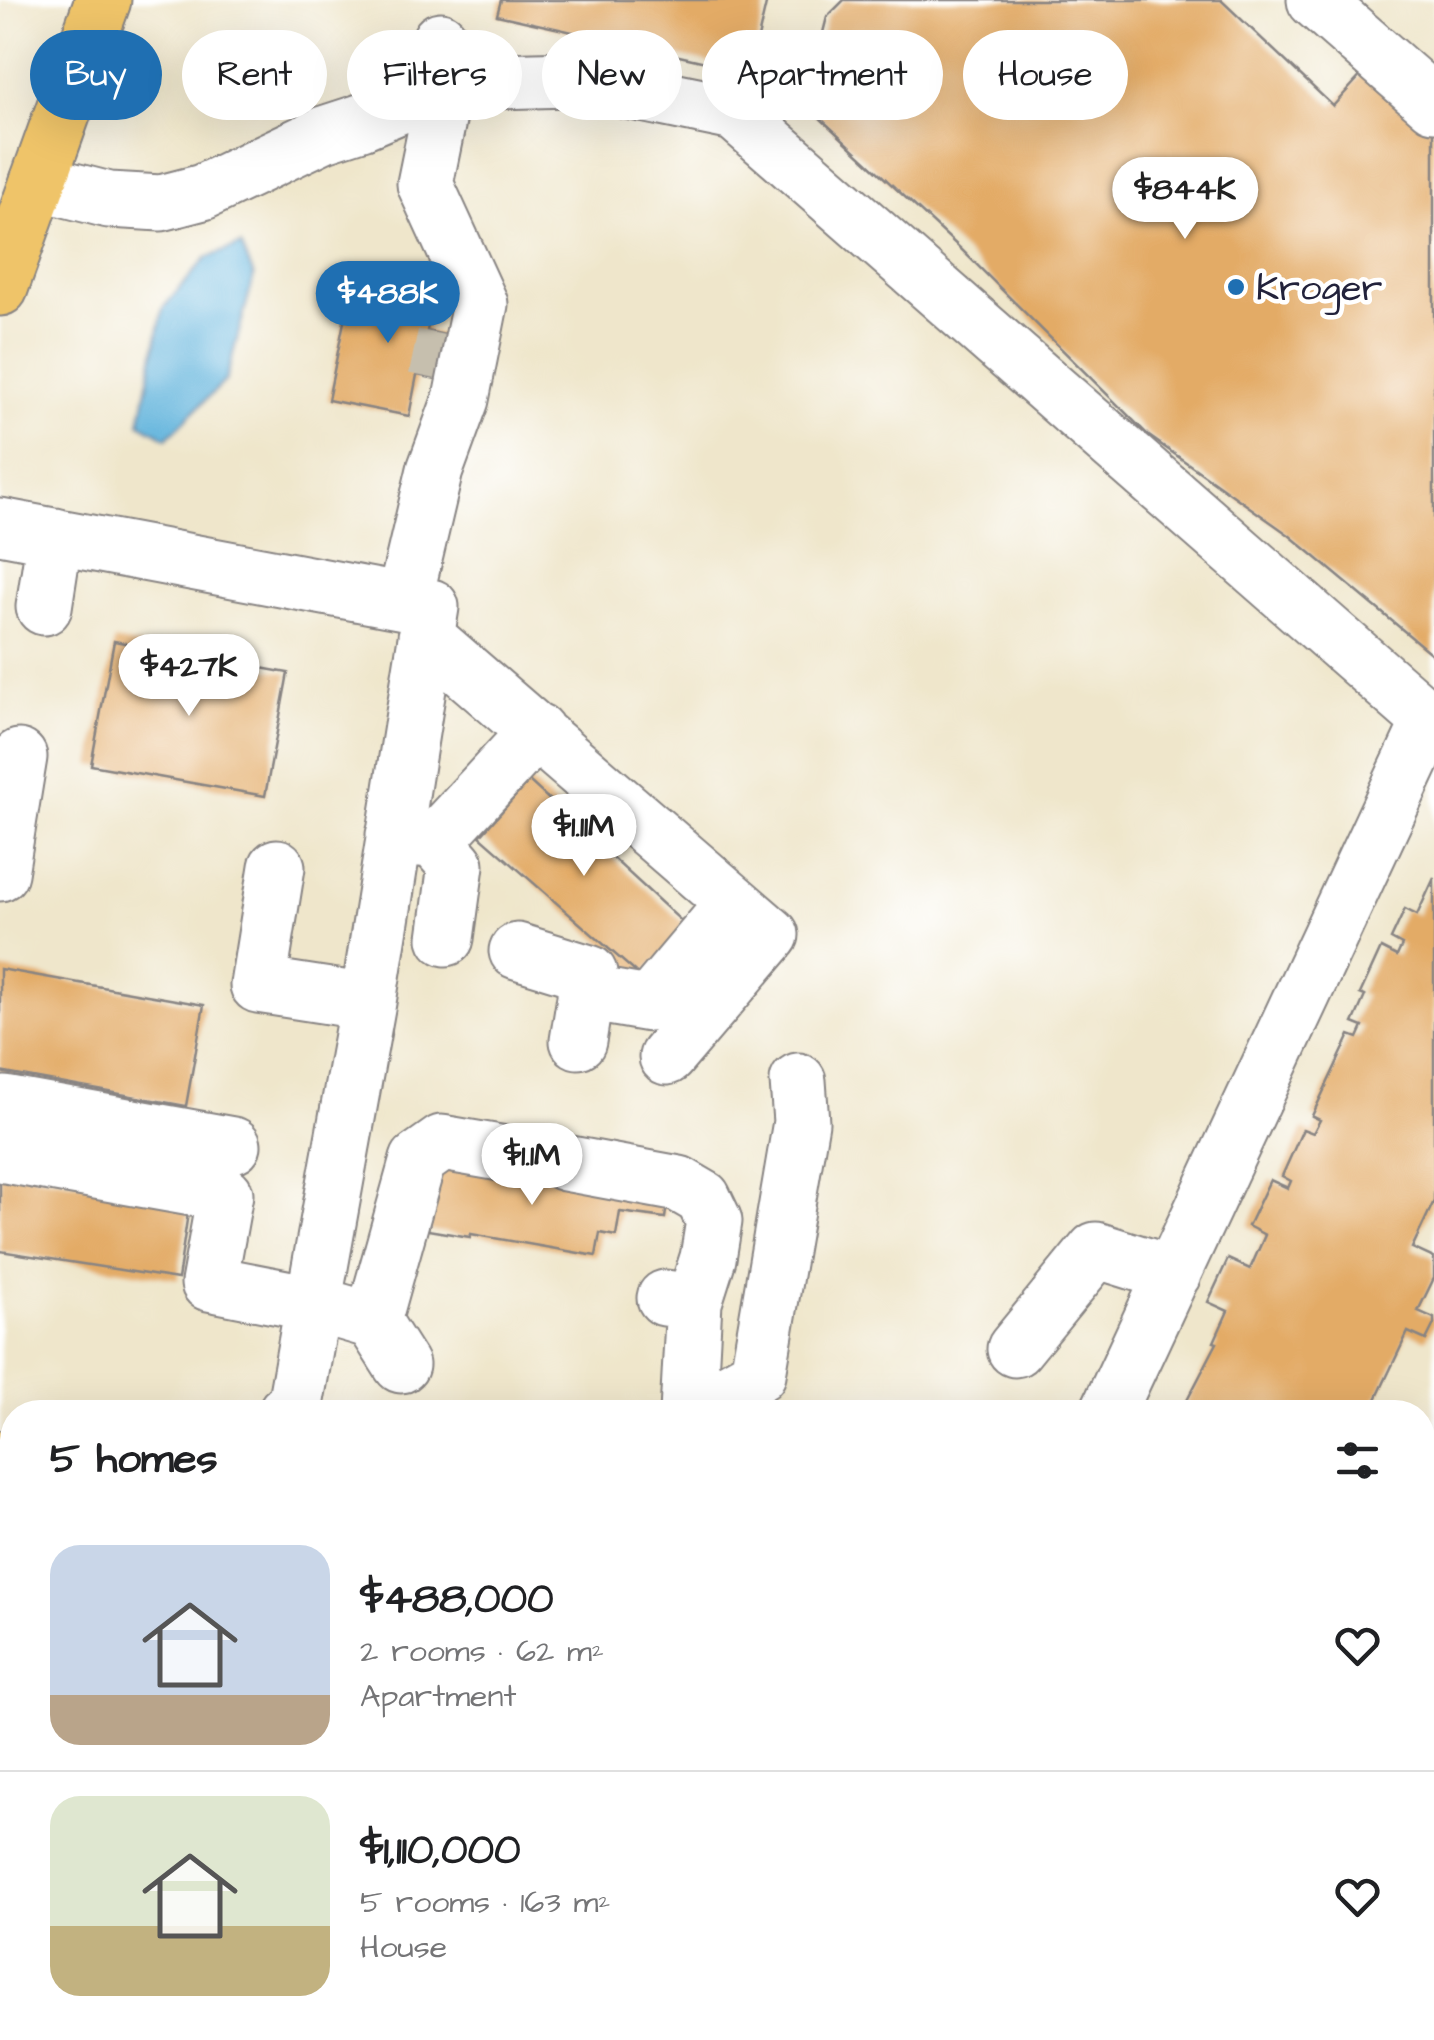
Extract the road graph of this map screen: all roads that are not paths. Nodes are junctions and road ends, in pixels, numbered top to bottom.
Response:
1 (103, 0) edge
2 (1314, 0) edge
3 (522, 80) edge
4 (1434, 104) edge
5 (347, 120) edge
6 (435, 120) edge
7 (38, 182) junction
8 (461, 264) junction
9 (3, 269) edge
10 (435, 470) junction
11 (0, 526) edge
12 (56, 536) junction
13 (44, 607) dead end
14 (415, 619) junction
15 (537, 731) junction
16 (19, 757) dead end
17 (414, 838) junction
18 (276, 867) dead end
19 (0, 873) edge
20 (734, 903) junction
21 (446, 938) dead end
22 (517, 951) dead end
23 (368, 1002) junction
24 (667, 1057) dead end
25 (798, 1081) dead end
26 (3, 1129) edge
27 (233, 1145) dead end
28 (415, 1260) dead end
29 (1173, 1274) junction
30 (311, 1303) junction
31 (387, 1343) junction
32 (1014, 1348) dead end
33 (296, 1400) edge
34 (687, 1400) edge
35 (710, 1400) edge
36 (1114, 1400) edge

1 - 7 main road
2 - 4 lane
3 - 29 lane
5 - 7 lane
6 - 8 lane
7 - 9 main road
8 - 10 lane
8 - 10 lane
10 - 14 lane
11 - 12 lane
12 - 13 lane
12 - 14 lane
14 - 15 lane
14 - 17 lane
15 - 17 lane
15 - 20 lane
16 - 19 lane
17 - 21 lane
17 - 23 lane
18 - 23 lane
20 - 22 lane
20 - 24 lane
23 - 30 lane
25 - 35 lane
26 - 27 lane
26 - 30 lane
28 - 31 lane
29 - 32 lane
29 - 36 lane
30 - 31 lane
30 - 33 lane
31 - 34 lane

